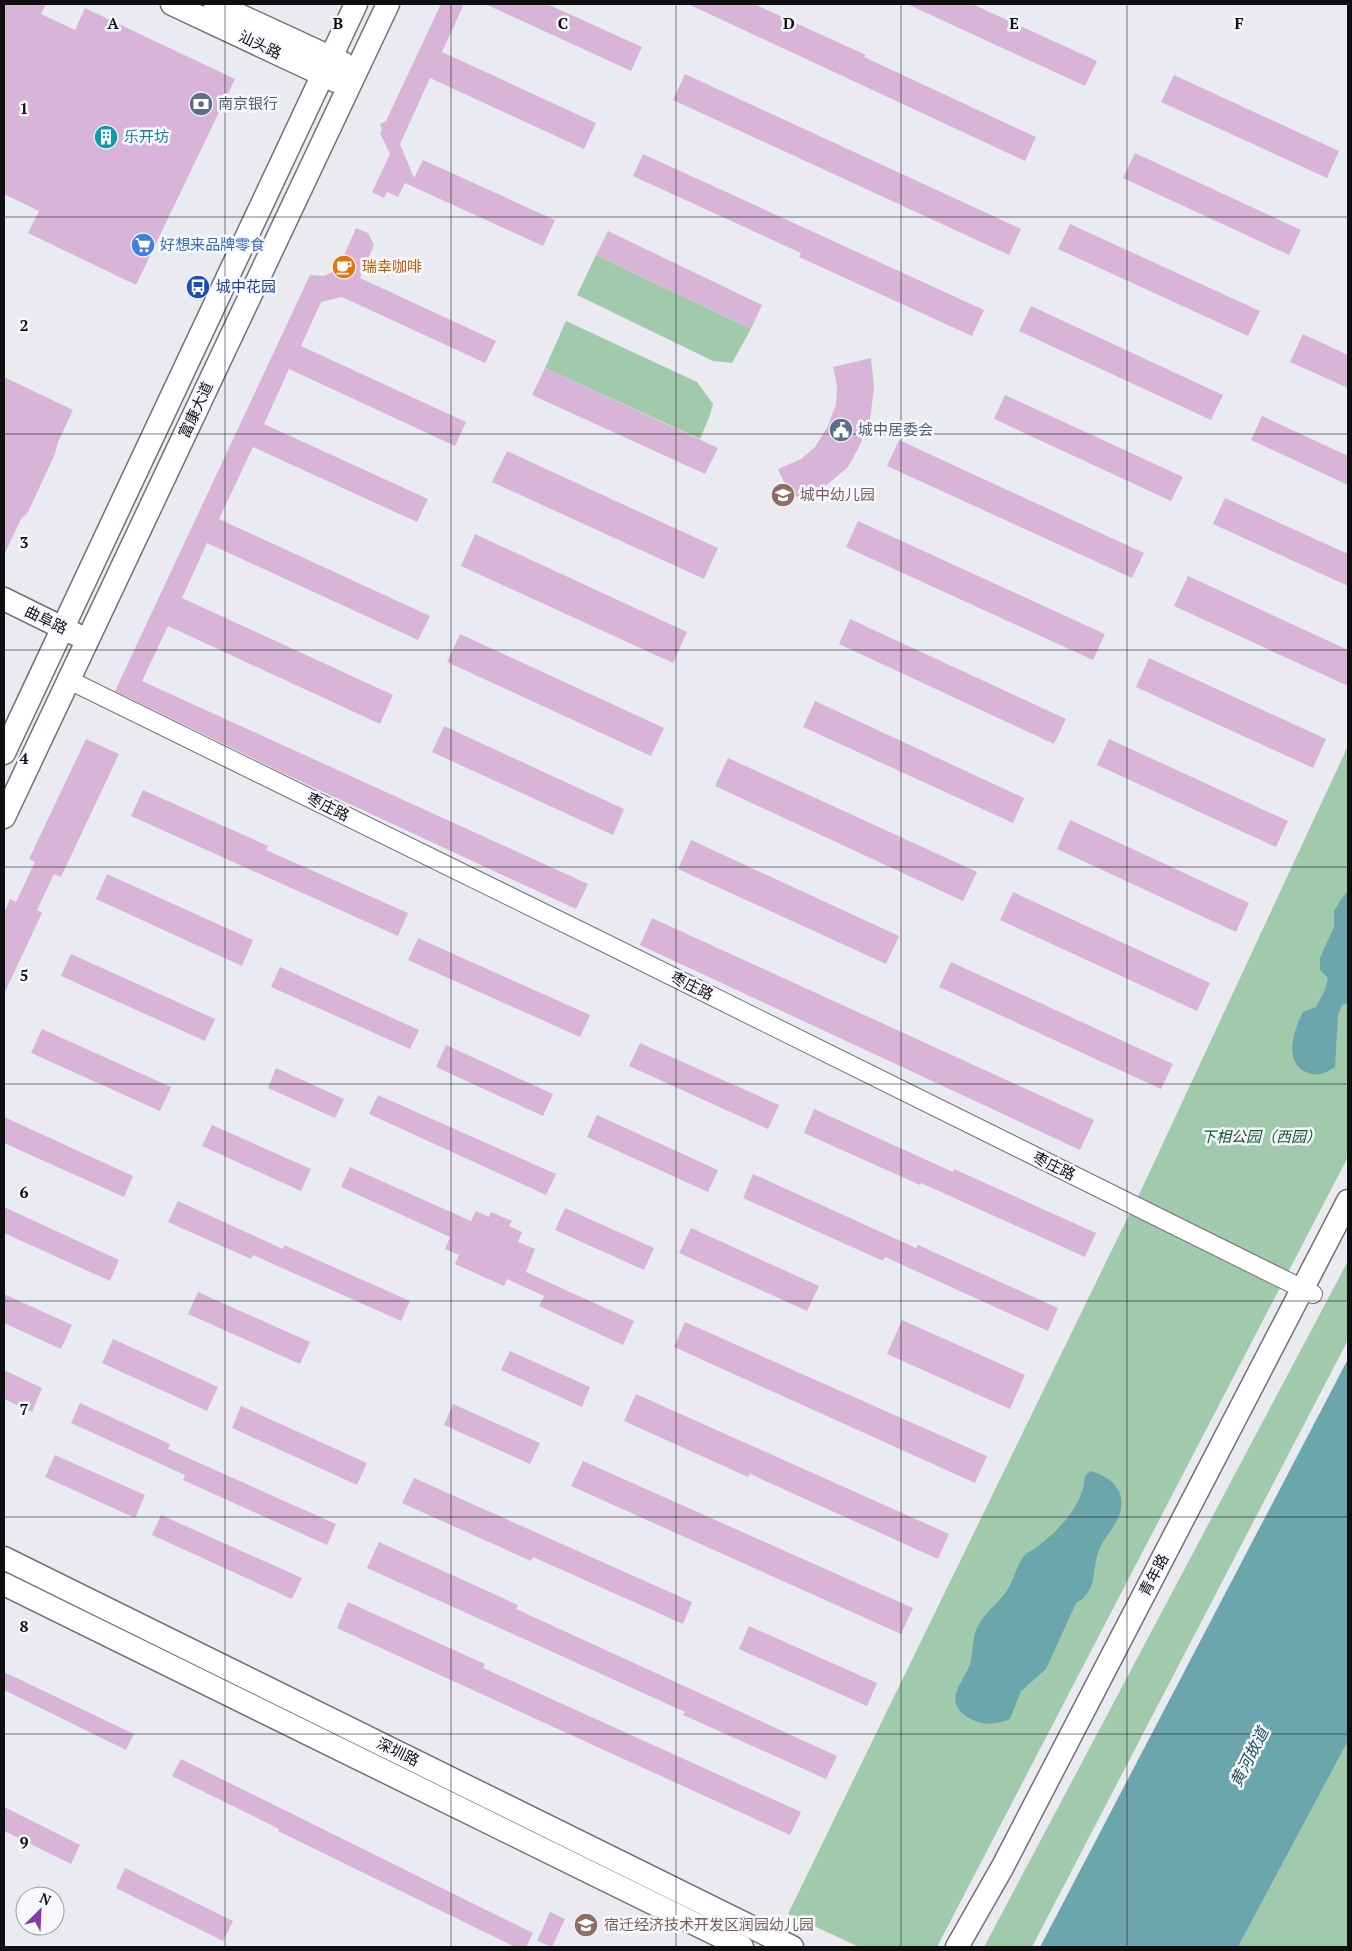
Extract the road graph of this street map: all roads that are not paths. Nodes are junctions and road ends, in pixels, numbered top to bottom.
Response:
1 (172, 4) edge
2 (215, 4) edge
3 (356, 4) edge
4 (388, 4) edge
5 (326, 66) junction
6 (353, 78) junction
7 (4, 599) edge
8 (62, 627) junction
9 (87, 640) junction
10 (69, 680) junction
11 (4, 753) edge
12 (4, 817) edge
13 (1348, 1202) edge
14 (1348, 1224) edge
15 (1308, 1292) junction
16 (4, 1558) edge
17 (4, 1584) edge
18 (742, 1947) edge
19 (792, 1947) edge
20 (958, 1947) edge
21 (972, 1947) edge

1 - 5 street, 汕头路
2 - 5 street, 汕头路
3 - 5 street, 富康大道
4 - 6 street, 富康大道
5 - 6 street, 汕头路
5 - 8 street, 富康大道
6 - 9 street, 富康大道
7 - 8 street, 曲阜路
8 - 9 street, 曲阜路
8 - 11 street, 富康大道
9 - 10 street, 富康大道
10 - 12 street, 富康大道
10 - 15 street, 枣庄路
13 - 15 street, 青年路
14 - 15 street, 青年路
15 - 20 street, 青年路
15 - 21 street, 青年路
16 - 19 street, 深圳路
17 - 18 street, 深圳路

